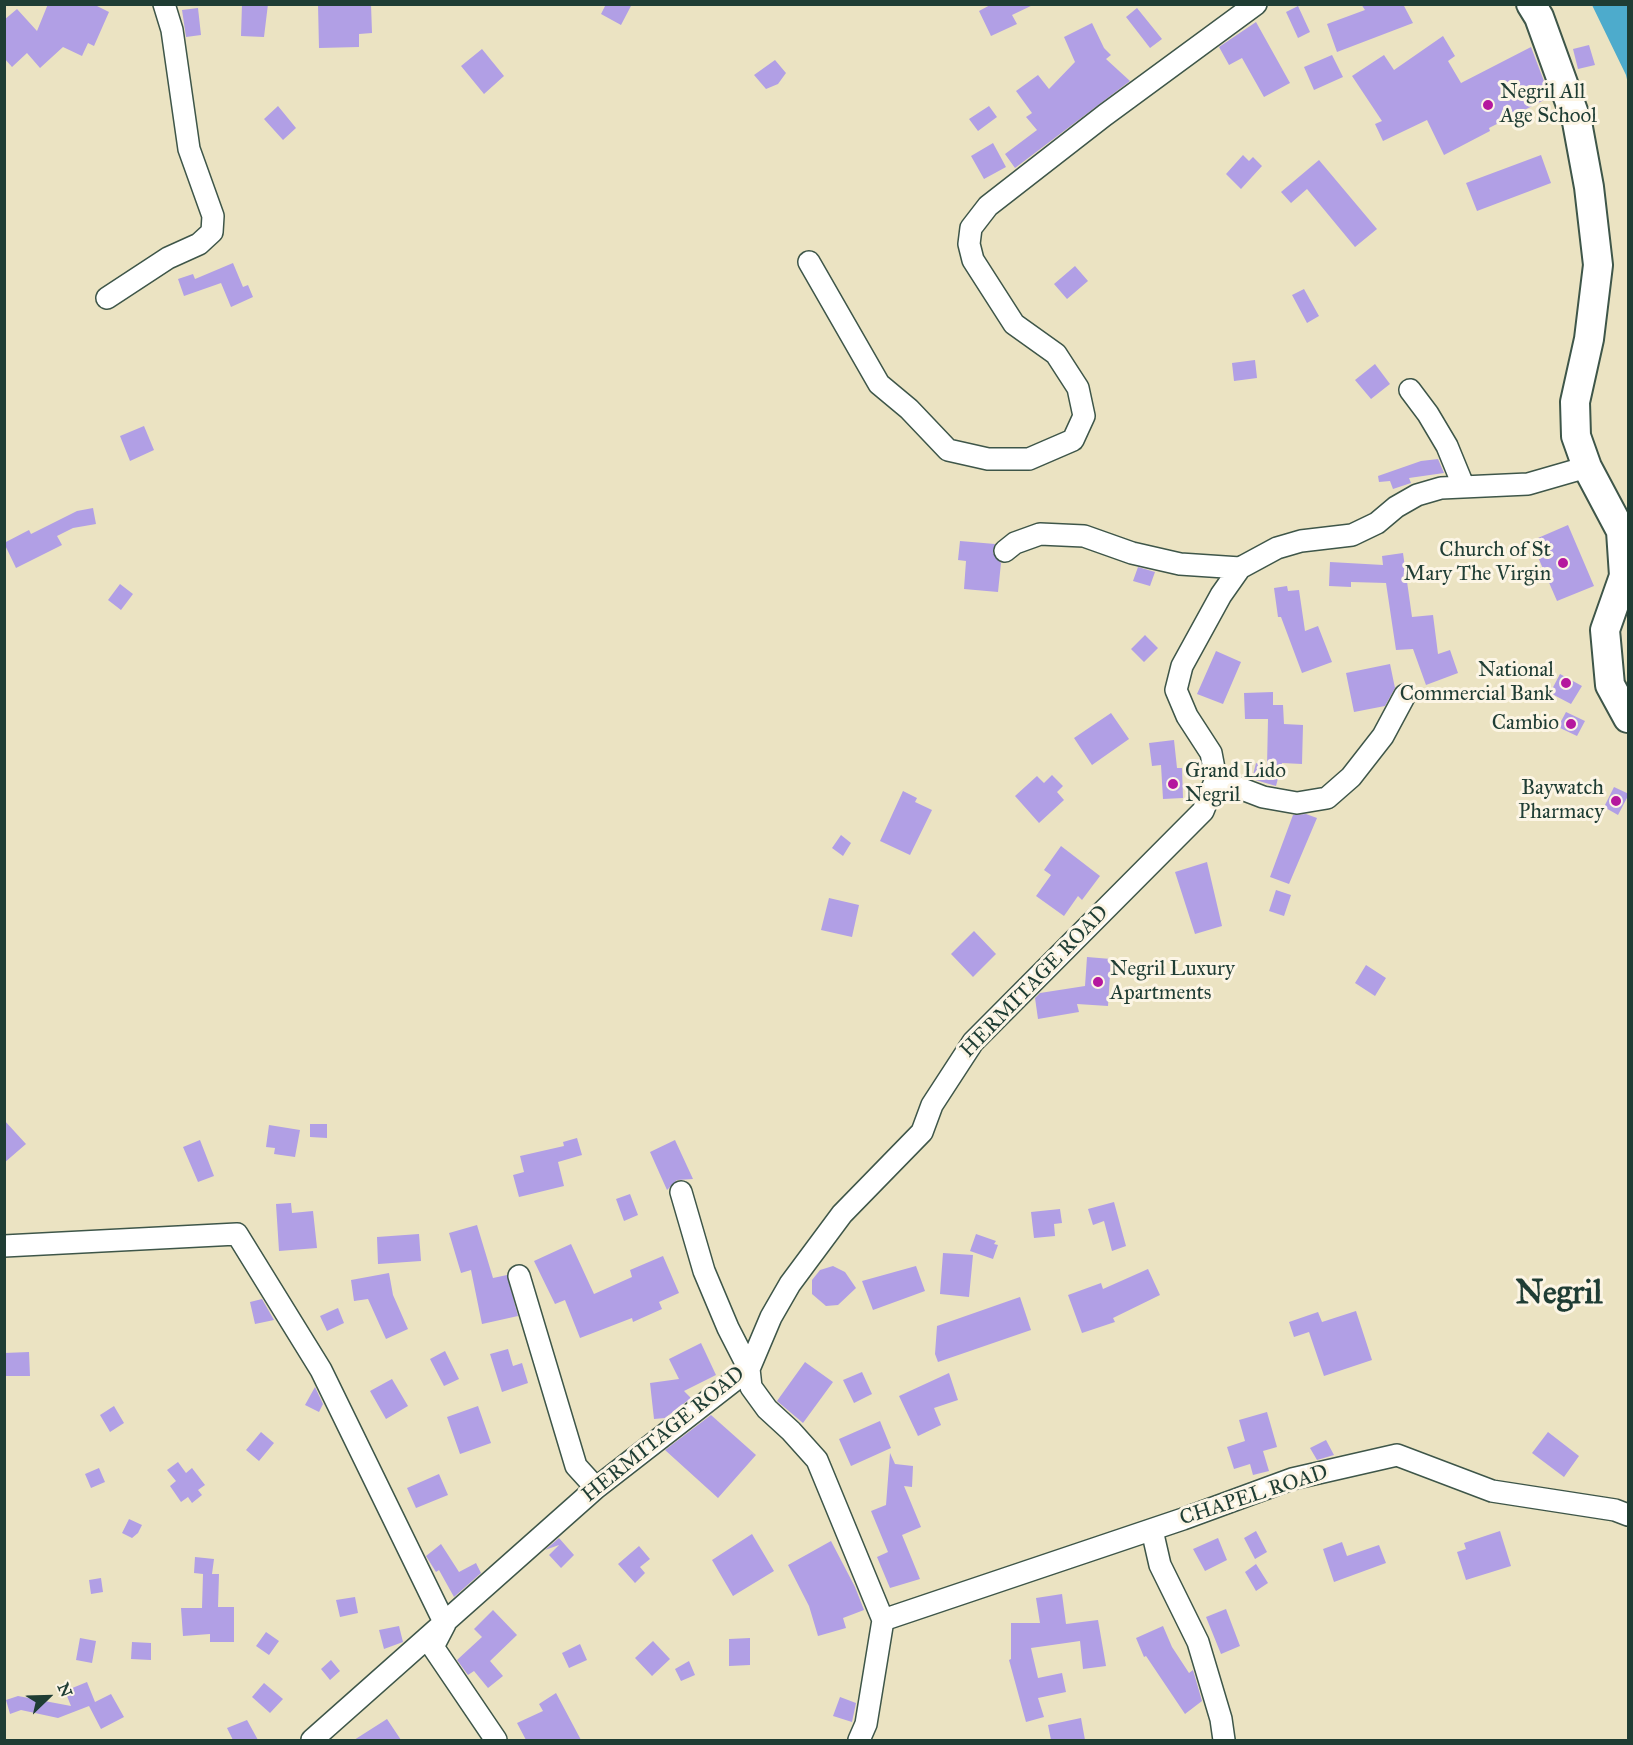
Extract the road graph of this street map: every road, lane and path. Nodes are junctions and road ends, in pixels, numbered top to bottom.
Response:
1 (164, 4) edge
2 (1256, 4) edge
3 (1531, 4) edge
4 (809, 262) dead end
5 (107, 298) dead end
6 (1410, 390) dead end
7 (1587, 467) junction
8 (1463, 485) junction
9 (1005, 551) dead end
10 (1240, 568) junction
11 (1405, 695) dead end
12 (1629, 718) edge
13 (1216, 779) junction
14 (681, 1192) dead end
15 (4, 1246) edge
16 (519, 1276) dead end
17 (749, 1369) junction
18 (596, 1488) junction
19 (1629, 1515) edge
20 (1152, 1530) junction
21 (883, 1620) junction
22 (445, 1624) junction
23 (312, 1740) edge
24 (496, 1740) edge
25 (858, 1740) edge
26 (1224, 1740) edge

1 - 5 street
2 - 4 street
3 - 7 main road
6 - 8 street
7 - 8 street
7 - 12 main road
8 - 10 street
9 - 10 street
10 - 13 street
11 - 13 street
13 - 17 street, HERMITAGE ROAD
14 - 17 street
15 - 22 street
16 - 18 street
17 - 18 street, HERMITAGE ROAD
17 - 21 street
18 - 22 street, HERMITAGE ROAD
19 - 20 street, CHAPEL ROAD
20 - 21 street, CHAPEL ROAD
20 - 26 street
21 - 25 street
22 - 23 street, HERMITAGE ROAD
22 - 24 street

